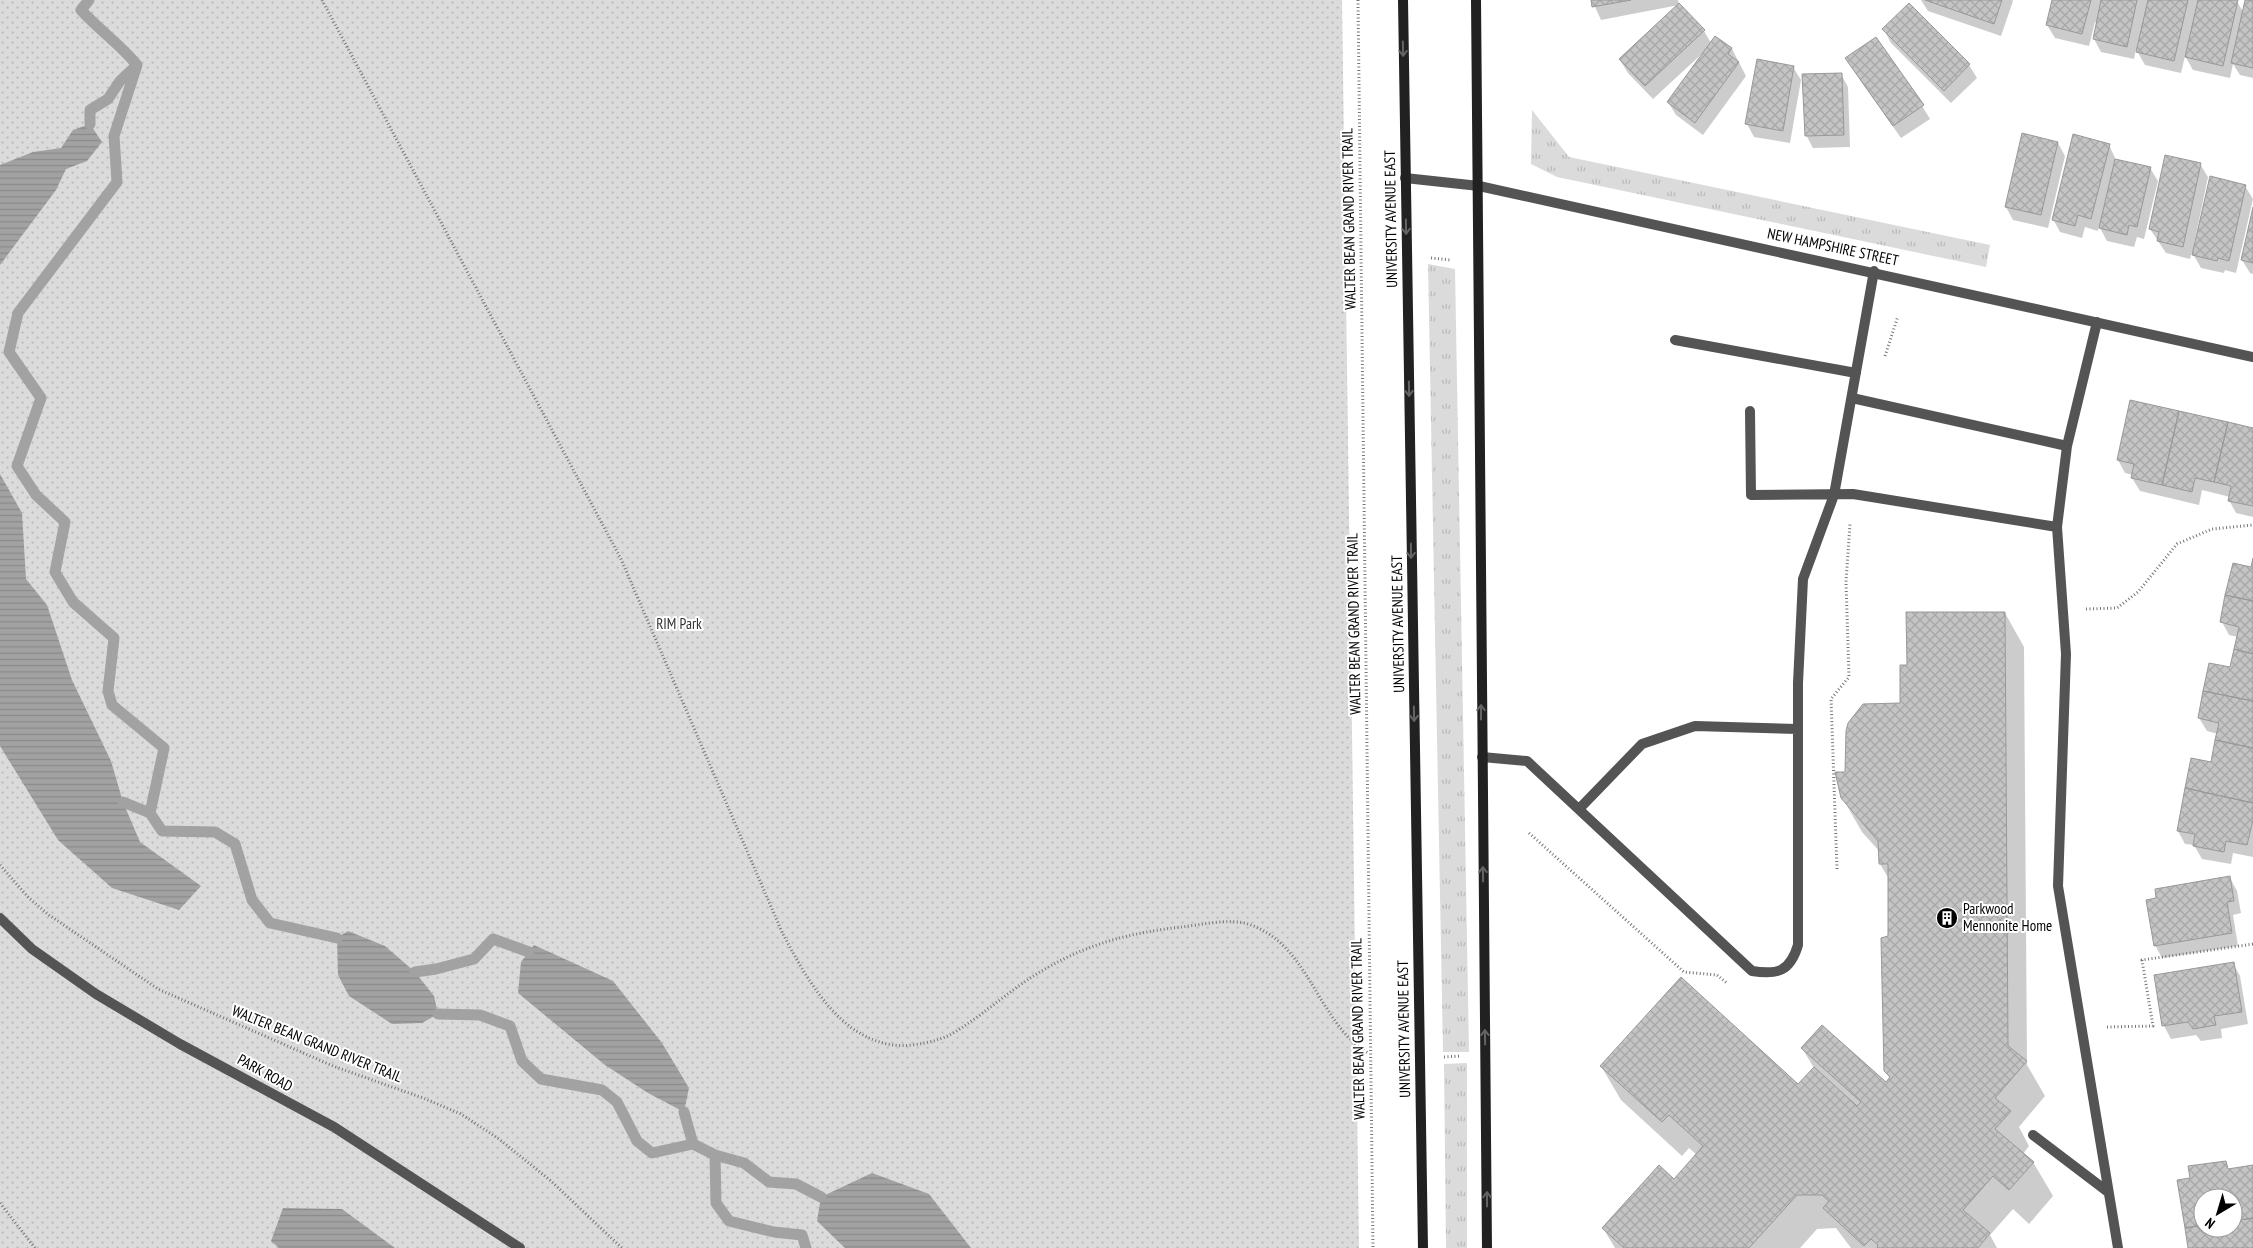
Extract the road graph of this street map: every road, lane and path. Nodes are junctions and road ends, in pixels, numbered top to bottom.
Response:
1 (322, 0) edge
2 (1358, 0) edge
3 (1403, 0) edge
4 (1476, 0) edge
5 (1405, 178) junction
6 (1480, 186) junction
7 (1428, 257) dead end
8 (1450, 260) dead end
9 (1874, 271) junction
10 (1898, 316) dead end
11 (2097, 322) junction
12 (1675, 340) dead end
13 (2253, 357) edge
14 (1883, 364) dead end
15 (1856, 373) junction
16 (1852, 398) junction
17 (1750, 411) dead end
18 (2067, 446) junction
19 (1853, 494) junction
20 (1834, 495) junction
21 (2253, 525) edge
22 (2057, 527) junction
23 (2080, 609) dead end
24 (1798, 729) junction
25 (1482, 757) junction
26 (1580, 808) junction
27 (1529, 833) dead end
28 (0, 865) edge
29 (1837, 869) dead end
30 (0, 918) edge
31 (2253, 944) edge
32 (1735, 989) dead end
33 (2107, 1027) dead end
34 (1369, 1054) junction
35 (1461, 1056) dead end
36 (1440, 1057) dead end
37 (2033, 1135) dead end
38 (2108, 1192) junction
39 (0, 1203) edge
40 (35, 1248) edge
41 (520, 1248) edge
42 (622, 1248) edge
43 (1373, 1248) edge
44 (1422, 1248) edge
45 (1487, 1248) edge
46 (2118, 1248) edge

1 - 34 path
2 - 34 path, WALTER BEAN GRAND RIVER TRAIL
3 -> 5 main road, UNIVERSITY AVENUE EAST
4 - 6 main road
5 - 6 street, NEW HAMPSHIRE STREET
5 -> 44 main road, UNIVERSITY AVENUE EAST
6 - 9 street, NEW HAMPSHIRE STREET
25 -> 6 main road
7 - 8 path
9 - 11 street, NEW HAMPSHIRE STREET
9 - 15 street
10 - 14 path
11 - 13 street, NEW HAMPSHIRE STREET
11 - 18 street
12 - 15 street
15 - 16 street
16 - 18 street
16 - 20 street
17 - 20 street
18 - 22 street
19 - 20 street
19 - 22 street
19 - 29 path
20 - 24 street
21 - 23 path
22 - 38 street
24 - 26 street
24 - 26 street
25 - 26 street
45 -> 25 main road
27 - 32 path
28 - 42 path, WALTER BEAN GRAND RIVER TRAIL
30 - 41 street, PARK ROAD
31 - 33 path
34 - 43 path, WALTER BEAN GRAND RIVER TRAIL
35 - 36 path
37 - 38 street
38 - 46 street
39 - 40 path

